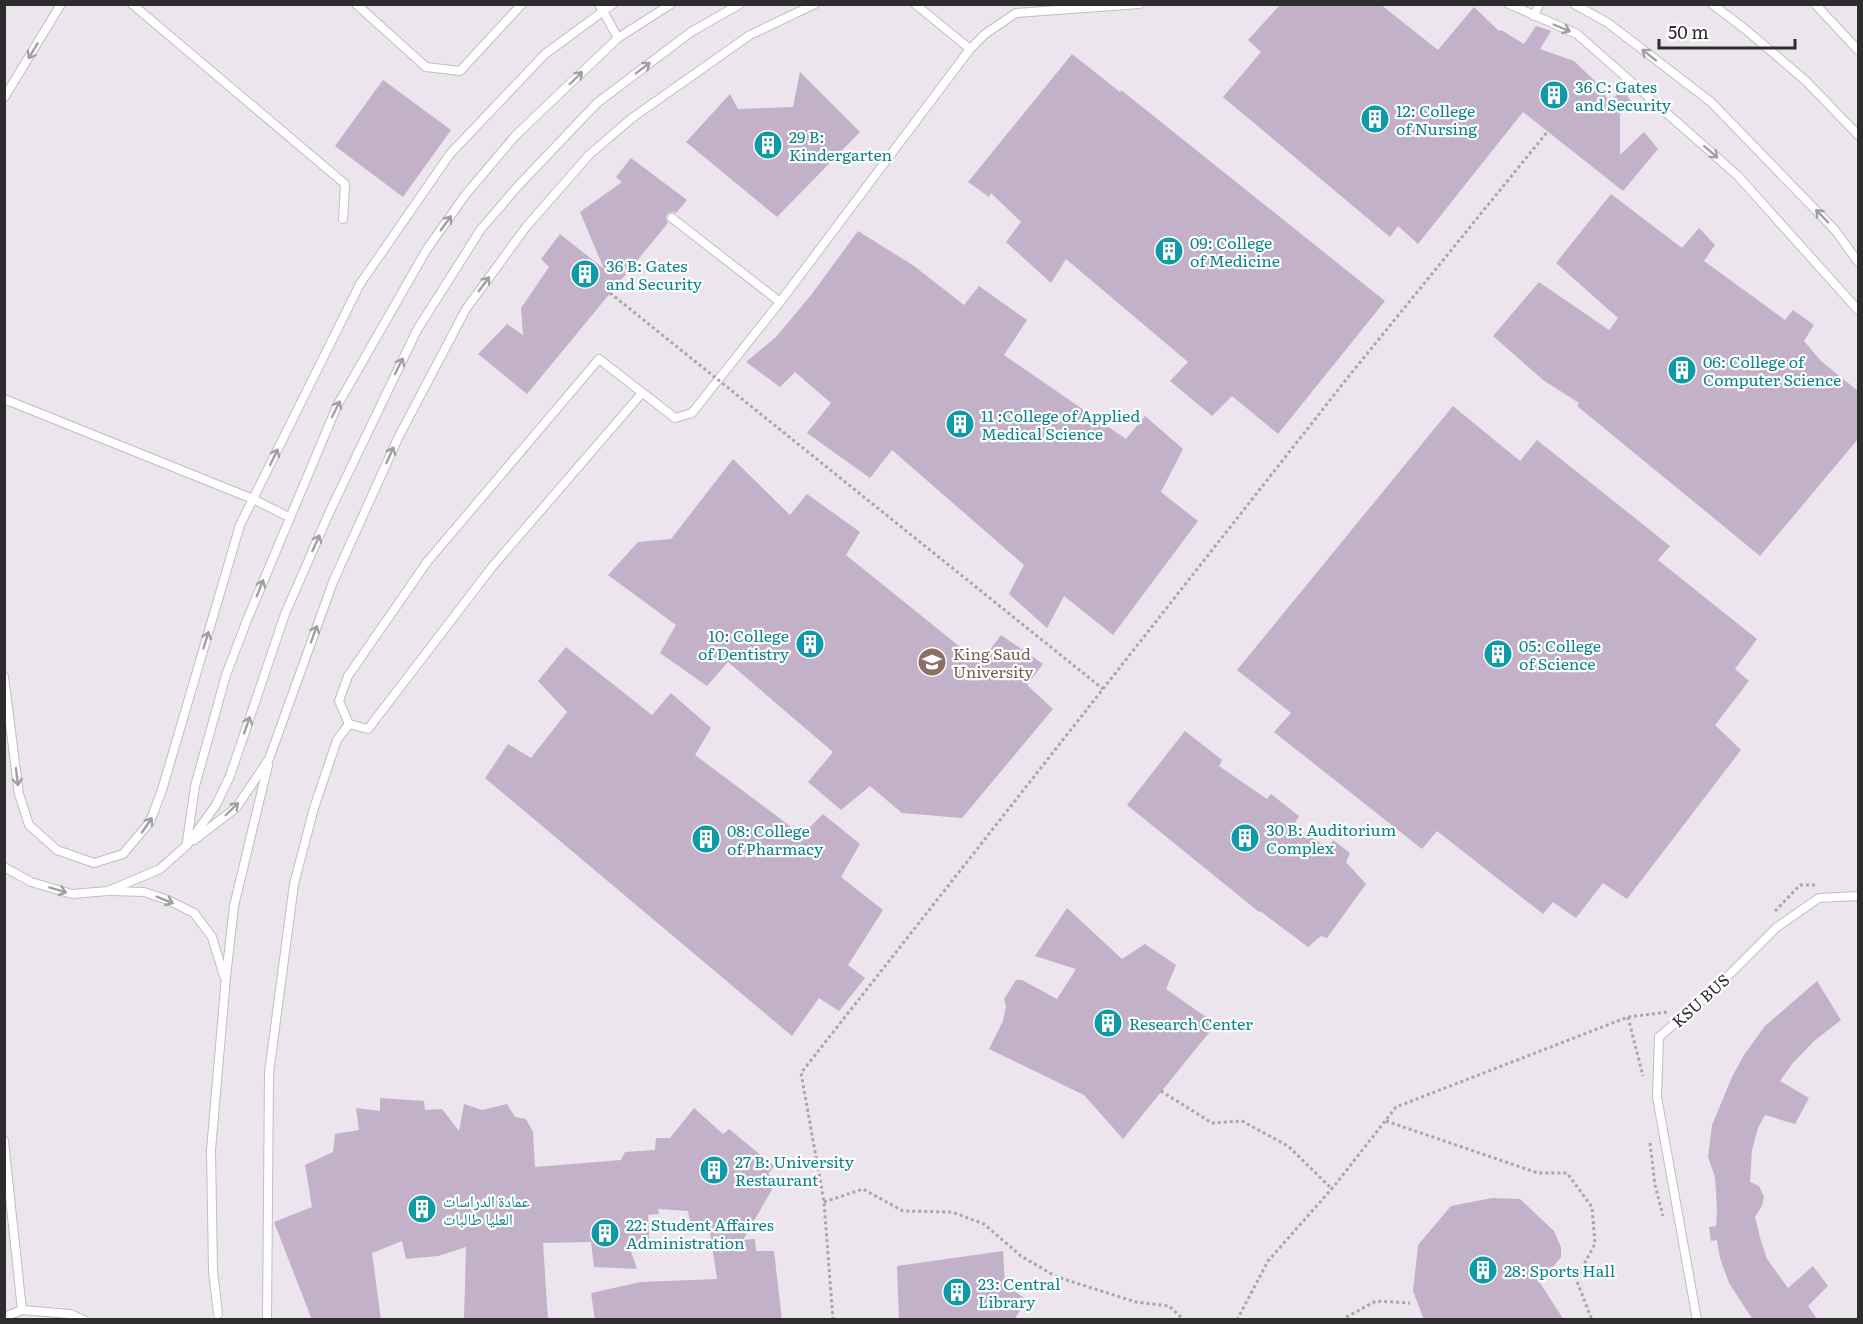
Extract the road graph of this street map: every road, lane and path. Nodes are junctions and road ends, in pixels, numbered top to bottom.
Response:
1 (61, 4) edge
2 (132, 4) edge
3 (356, 4) edge
4 (522, 4) edge
5 (614, 4) edge
6 (671, 4) edge
7 (740, 4) edge
8 (815, 4) edge
9 (915, 4) edge
10 (1139, 4) edge
11 (1509, 4) edge
12 (1539, 4) edge
13 (1574, 4) edge
14 (1712, 4) edge
15 (1815, 4) edge
16 (602, 8) edge
17 (1534, 15) junction
18 (618, 38) junction
19 (970, 49) junction
20 (1858, 50) edge
21 (4, 98) edge
22 (1548, 131) dead end
23 (1858, 135) edge
24 (672, 218) dead end
25 (343, 219) dead end
26 (1858, 262) edge
27 (610, 293) dead end
28 (780, 302) junction
29 (1858, 310) edge
30 (642, 393) junction
31 (4, 399) edge
32 (253, 499) junction
33 (289, 517) junction
34 (4, 677) edge
35 (1103, 689) junction
36 (349, 724) junction
37 (269, 759) junction
38 (187, 845) junction
39 (4, 867) edge
40 (108, 891) junction
41 (1858, 896) edge
42 (226, 982) junction
43 (1628, 1017) dead end
44 (1161, 1091) dead end
45 (1385, 1121) junction
46 (4, 1141) edge
47 (1332, 1189) junction
48 (824, 1202) junction
49 (1410, 1303) dead end
50 (22, 1310) junction
51 (218, 1314) dead end
52 (4, 1317) edge
53 (84, 1320) edge
54 (267, 1320) edge
55 (833, 1320) edge
56 (1184, 1320) edge
57 (1237, 1320) edge
58 (1341, 1320) edge
59 (1592, 1320) edge
60 (1697, 1320) edge

1 -> 21 lane
2 - 25 lane
3 - 4 lane
5 - 16 lane
6 - 18 lane
38 -> 7 lane
37 -> 8 lane
9 - 19 lane
10 - 19 lane
11 - 17 lane
12 - 17 lane
26 -> 13 lane
14 - 23 lane
15 - 20 lane
16 - 18 lane
32 -> 16 lane
17 -> 29 lane
33 -> 18 lane
19 - 28 lane
22 - 35 path
24 - 28 lane
27 - 35 path, bridge
28 - 30 lane
30 - 36 lane
30 - 36 lane
31 - 32 lane
32 - 33 lane
34 -> 32 lane
38 -> 33 lane
35 - 48 path
36 - 54 lane
38 -> 37 lane
37 - 42 lane
38 - 40 lane
39 -> 40 lane
40 -> 42 lane
41 - 60 lane, KSU BUS
42 - 51 lane
43 - 45 path
44 - 47 path
45 - 47 path
45 - 59 path
46 - 50 lane
47 - 57 path
48 - 55 path
48 - 56 path
49 - 58 path
50 - 52 lane
50 - 53 lane

